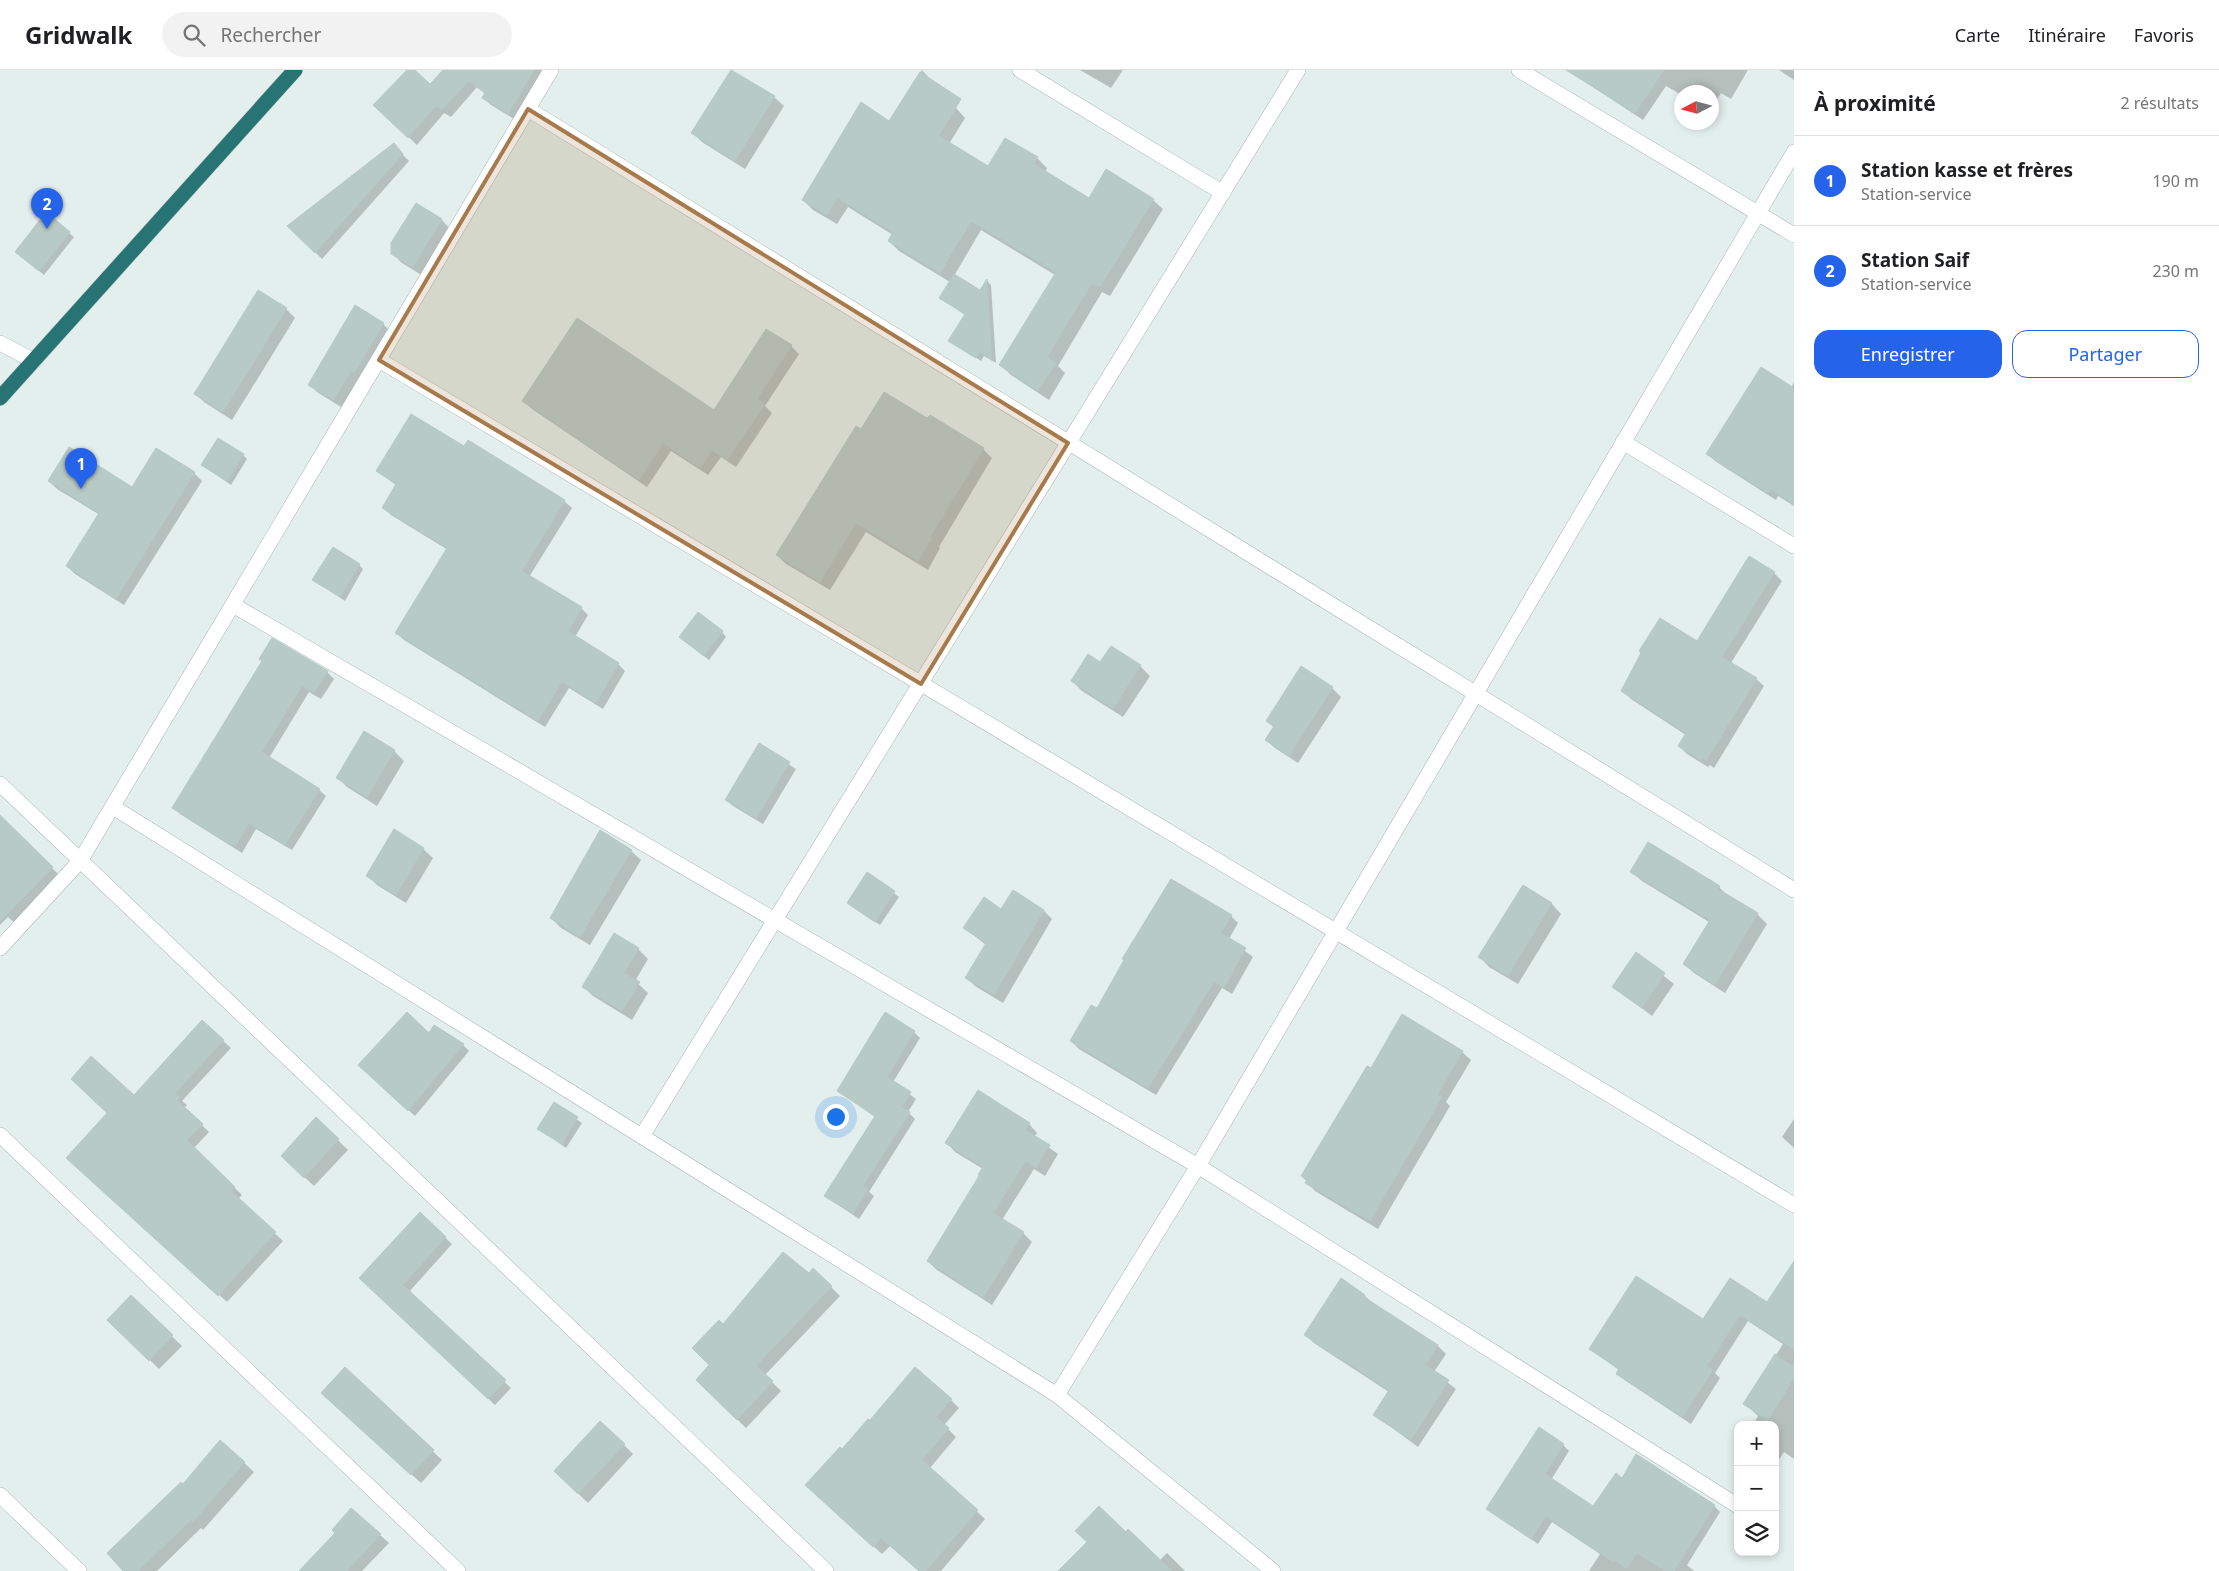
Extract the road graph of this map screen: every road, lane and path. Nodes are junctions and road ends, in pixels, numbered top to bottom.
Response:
1 (295, 70) edge
2 (551, 70) edge
3 (1020, 70) edge
4 (1298, 70) edge
5 (1519, 70) edge
6 (528, 109) junction
7 (1794, 152) edge
8 (1222, 193) junction
9 (1758, 213) junction
10 (1794, 235) edge
11 (0, 343) edge
12 (378, 360) junction
13 (34, 361) junction
14 (0, 398) edge
15 (1623, 442) junction
16 (1068, 443) junction
17 (1794, 546) edge
18 (233, 604) junction
19 (921, 684) junction
20 (1475, 694) junction
21 (0, 784) edge
22 (113, 807) junction
23 (80, 861) junction
24 (1794, 890) edge
25 (776, 920) junction
26 (1336, 931) junction
27 (0, 948) edge
28 (0, 1135) edge
29 (642, 1136) junction
30 (1198, 1166) junction
31 (1794, 1205) edge
32 (1058, 1395) junction
33 (0, 1495) edge
34 (1734, 1503) edge
35 (80, 1571) edge
36 (458, 1571) edge
37 (826, 1571) edge
38 (1273, 1571) edge

1 - 13 highway
2 - 6 street
3 - 8 street
4 - 8 street
5 - 9 street
6 - 12 street
6 - 16 street
7 - 9 street
8 - 16 street
9 - 10 street
9 - 15 street
11 - 13 street
12 - 18 street
12 - 19 street
13 - 14 highway
15 - 17 street
15 - 20 street
16 - 19 street
16 - 20 street
18 - 22 street
18 - 25 street
19 - 25 street
19 - 26 street
20 - 24 street
20 - 26 street
21 - 23 street
22 - 23 street
22 - 29 street
23 - 27 street
23 - 37 street
25 - 29 street
25 - 30 street
26 - 30 street
26 - 31 street
28 - 36 street
29 - 32 street
30 - 32 street
30 - 34 street
32 - 38 street
33 - 35 street

